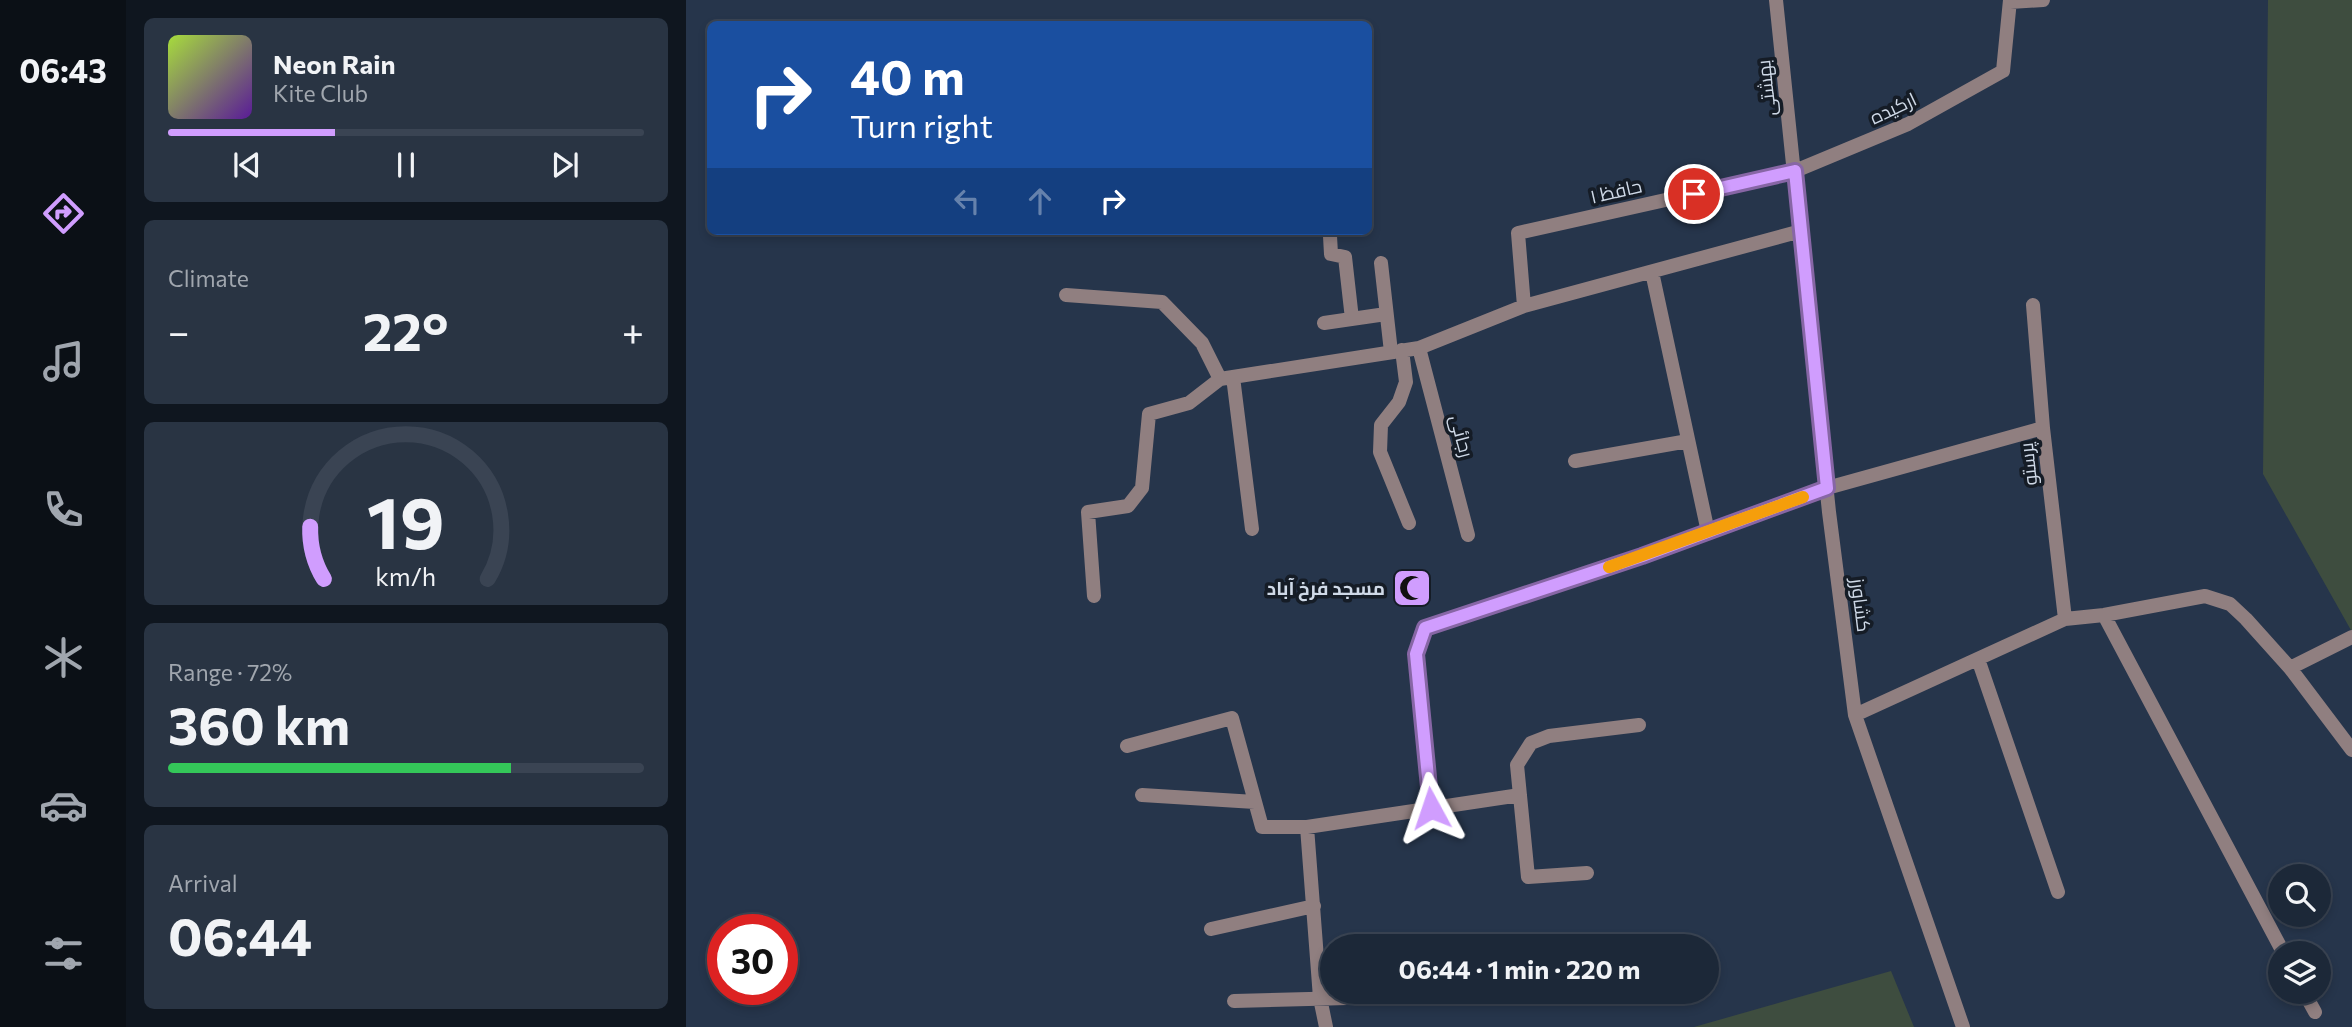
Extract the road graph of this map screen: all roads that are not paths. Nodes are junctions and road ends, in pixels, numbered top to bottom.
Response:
1 (1776, 0) edge
2 (2043, 0) edge
3 (2010, 1) edge
4 (1795, 171) junction
5 (1801, 231) junction
6 (1330, 236) dead end
7 (1381, 263) dead end
8 (1652, 272) junction
9 (1066, 295) dead end
10 (2033, 304) dead end
11 (1524, 306) junction
12 (1387, 314) junction
13 (1352, 319) junction
14 (1324, 323) dead end
15 (1419, 348) junction
16 (1396, 351) junction
17 (1227, 378) junction
18 (2043, 428) junction
19 (1688, 441) junction
20 (1575, 461) dead end
21 (1827, 488) junction
22 (1409, 523) dead end
23 (1252, 529) dead end
24 (1708, 532) junction
25 (1468, 535) dead end
26 (1094, 596) dead end
27 (2104, 615) junction
28 (2065, 619) junction
29 (2352, 637) edge
30 (1978, 659) junction
31 (2290, 668) junction
32 (1856, 715) junction
33 (1639, 725) dead end
34 (1127, 746) dead end
35 (2352, 750) edge
36 (1520, 794) junction
37 (1142, 795) dead end
38 (1255, 802) junction
39 (1431, 808) junction
40 (1307, 827) junction
41 (1587, 873) dead end
42 (2059, 892) dead end
43 (1314, 906) junction
44 (1211, 929) dead end
45 (2277, 941) edge
46 (1320, 998) joint
47 (1234, 1001) dead end
48 (1321, 1004) edge
49 (2311, 1004) edge
50 (2315, 1012) dead end
51 (1326, 1027) edge
52 (1963, 1027) edge

1 - 4 street, بهشتی
2 - 3 street
3 - 4 street, ارکیده
4 - 5 street, کشاورز
4 - 11 street, حافظ ۱
5 - 8 street
5 - 21 street, کشاورز
6 - 13 street
7 - 12 street
8 - 11 street
8 - 19 street
9 - 17 street
10 - 18 street, پرستو
11 - 15 street
12 - 13 street
12 - 16 street
13 - 14 street
15 - 16 street
15 - 25 street, رجائی
16 - 17 street
16 - 22 street
17 - 23 street
17 - 26 street
18 - 21 street
18 - 28 street, پرستو
19 - 20 street
19 - 24 street
21 - 24 street
21 - 32 street, کشاورز
24 - 39 street
27 - 28 street
27 - 31 street
27 - 45 street
28 - 30 street
29 - 31 street
30 - 32 street
30 - 42 street
31 - 35 street
32 - 52 street, کشاورز
33 - 36 street
34 - 38 street
36 - 39 street
36 - 41 street
37 - 38 street
38 - 40 street
39 - 40 street
40 - 43 street
43 - 44 street
43 - 46 street
46 - 47 street
48 - 51 street
49 - 50 street

